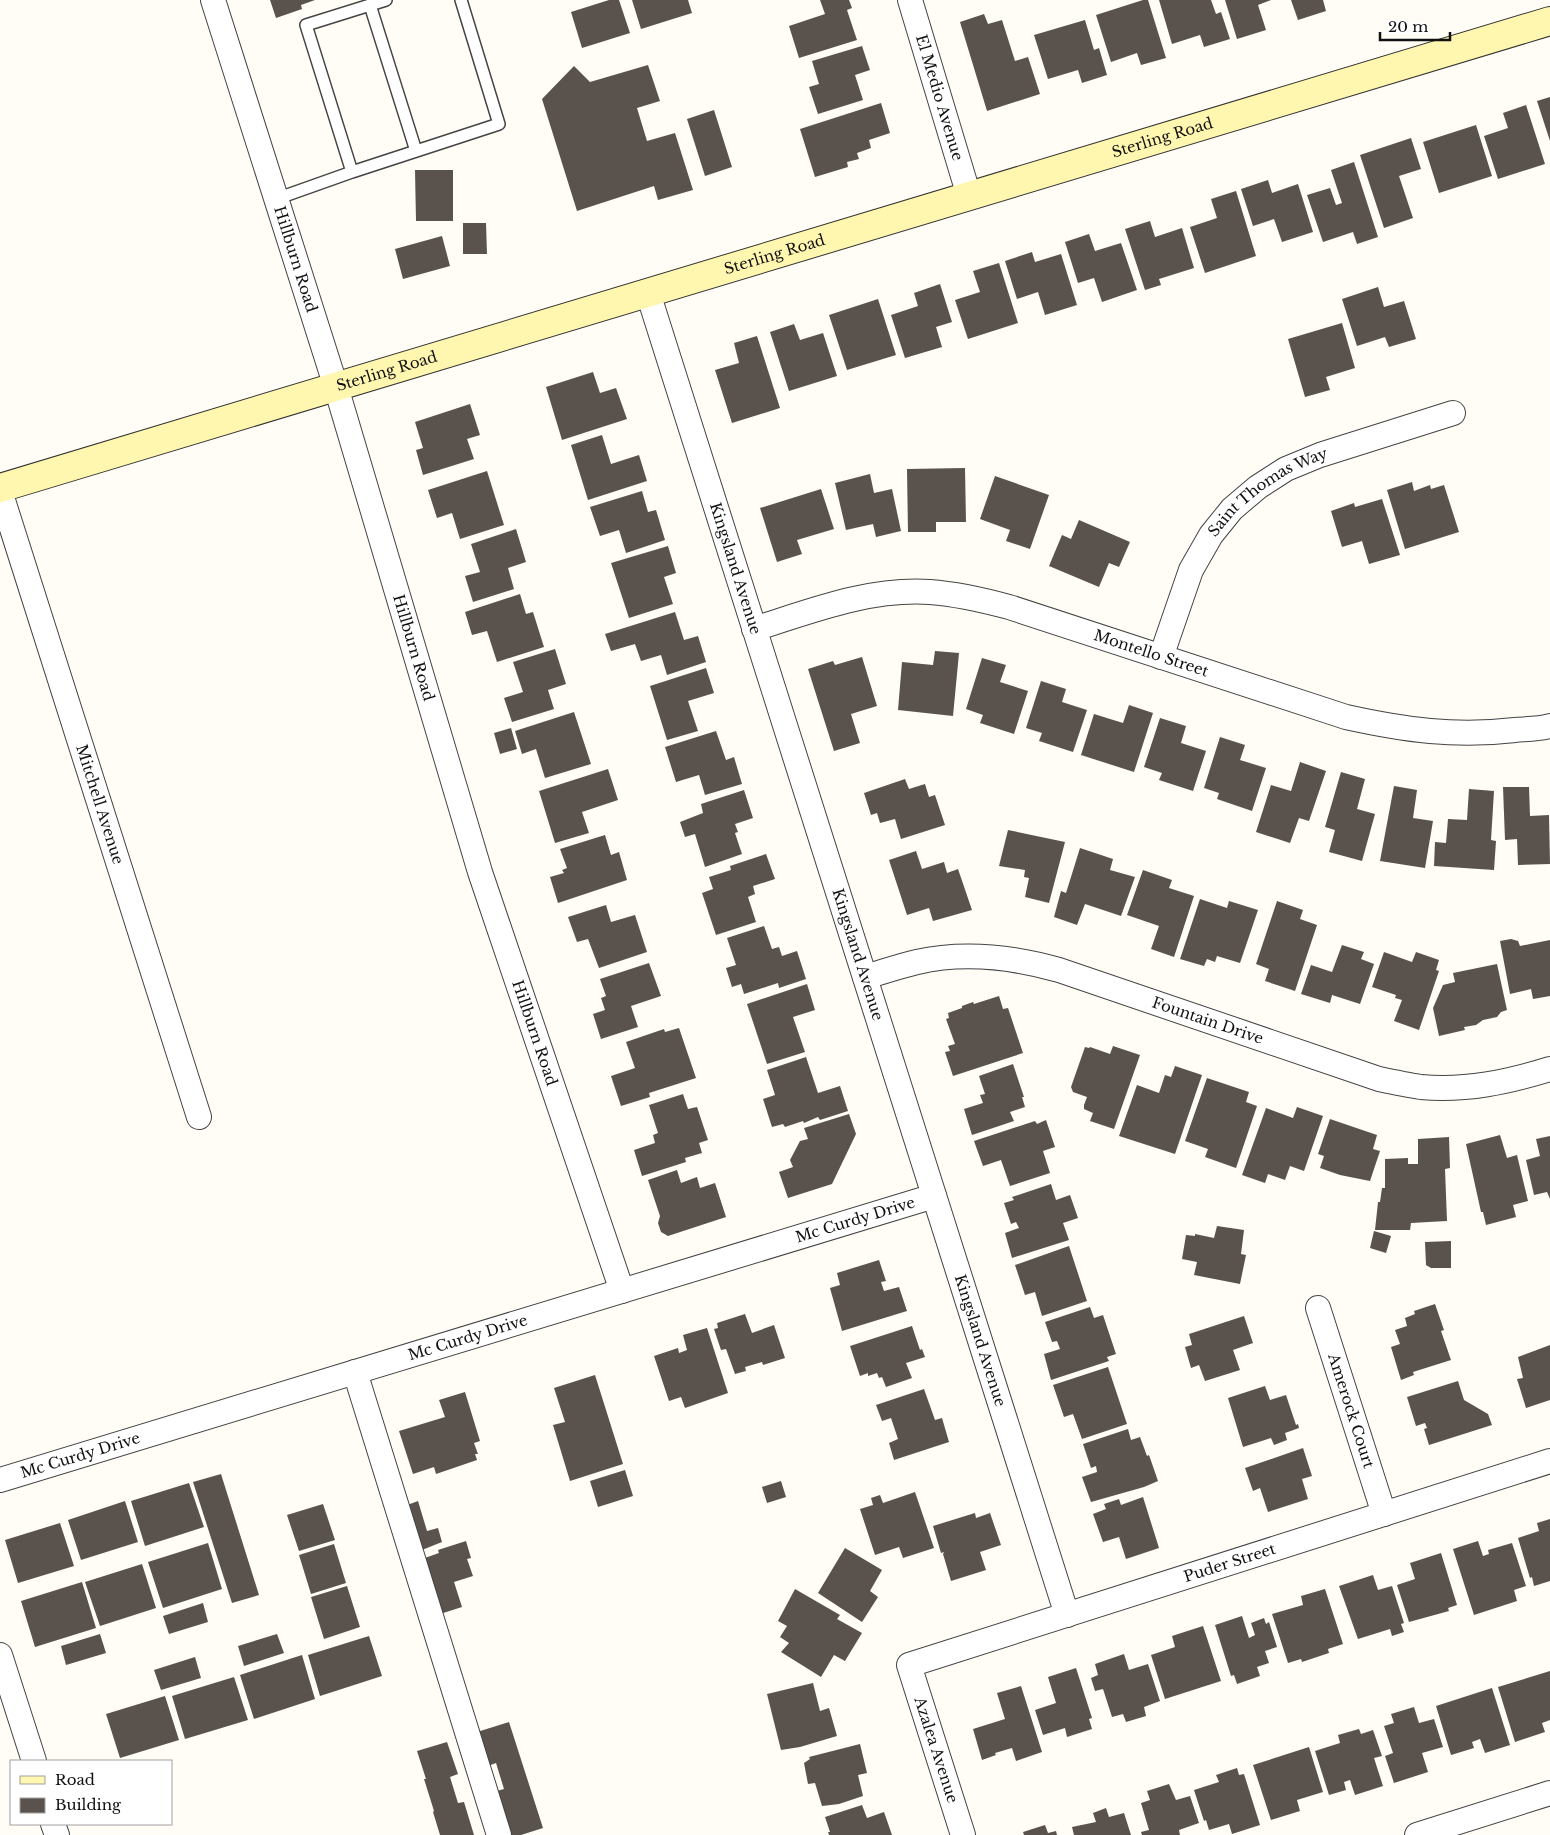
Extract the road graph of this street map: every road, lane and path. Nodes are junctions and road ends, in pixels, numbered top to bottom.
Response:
1 (213, 0) edge
2 (386, 0) edge
3 (461, 0) edge
4 (910, 0) edge
5 (370, 5) junction
6 (1550, 21) edge
7 (416, 151) junction
8 (352, 172) junction
9 (969, 196) junction
10 (276, 199) junction
11 (648, 293) junction
12 (336, 387) junction
13 (1453, 412) dead end
14 (0, 490) edge
15 (754, 629) junction
16 (1161, 657) junction
17 (1550, 726) edge
18 (865, 977) junction
19 (1550, 1069) edge
20 (199, 1117) dead end
21 (934, 1196) junction
22 (622, 1291) junction
23 (1318, 1308) dead end
24 (355, 1372) junction
25 (1550, 1461) edge
26 (0, 1480) edge
27 (1384, 1514) junction
28 (1067, 1615) junction
29 (0, 1655) edge
30 (909, 1665) joint
31 (34, 1760) edge
32 (1550, 1793) edge
33 (499, 1835) edge
34 (963, 1835) edge
35 (1417, 1835) edge

1 - 10 street, Hillburn Road
2 - 5 lane
3 - 7 lane
4 - 9 street, El Medio Avenue
5 - 7 lane
5 - 8 lane
6 - 9 street, Sterling Road
7 - 8 lane
8 - 10 lane
9 - 11 street, Sterling Road
10 - 12 street, Hillburn Road
11 - 12 street, Sterling Road
11 - 15 street, Kingsland Avenue
12 - 14 street, Sterling Road
12 - 22 street, Hillburn Road
13 - 16 street, Saint Thomas Way
14 - 20 street, Mitchell Avenue
15 - 16 street, Montello Street
15 - 18 street, Kingsland Avenue
16 - 17 street, Montello Street
18 - 19 street, Fountain Drive
18 - 21 street, Kingsland Avenue
21 - 22 street, Mc Curdy Drive
21 - 28 street, Kingsland Avenue
22 - 24 street, Mc Curdy Drive
23 - 27 street, Amerock Court
24 - 26 street, Mc Curdy Drive
24 - 33 street
25 - 27 street, Puder Street
27 - 28 street, Puder Street
28 - 30 street, Puder Street
29 - 31 street
30 - 34 street, Azalea Avenue
32 - 35 street

